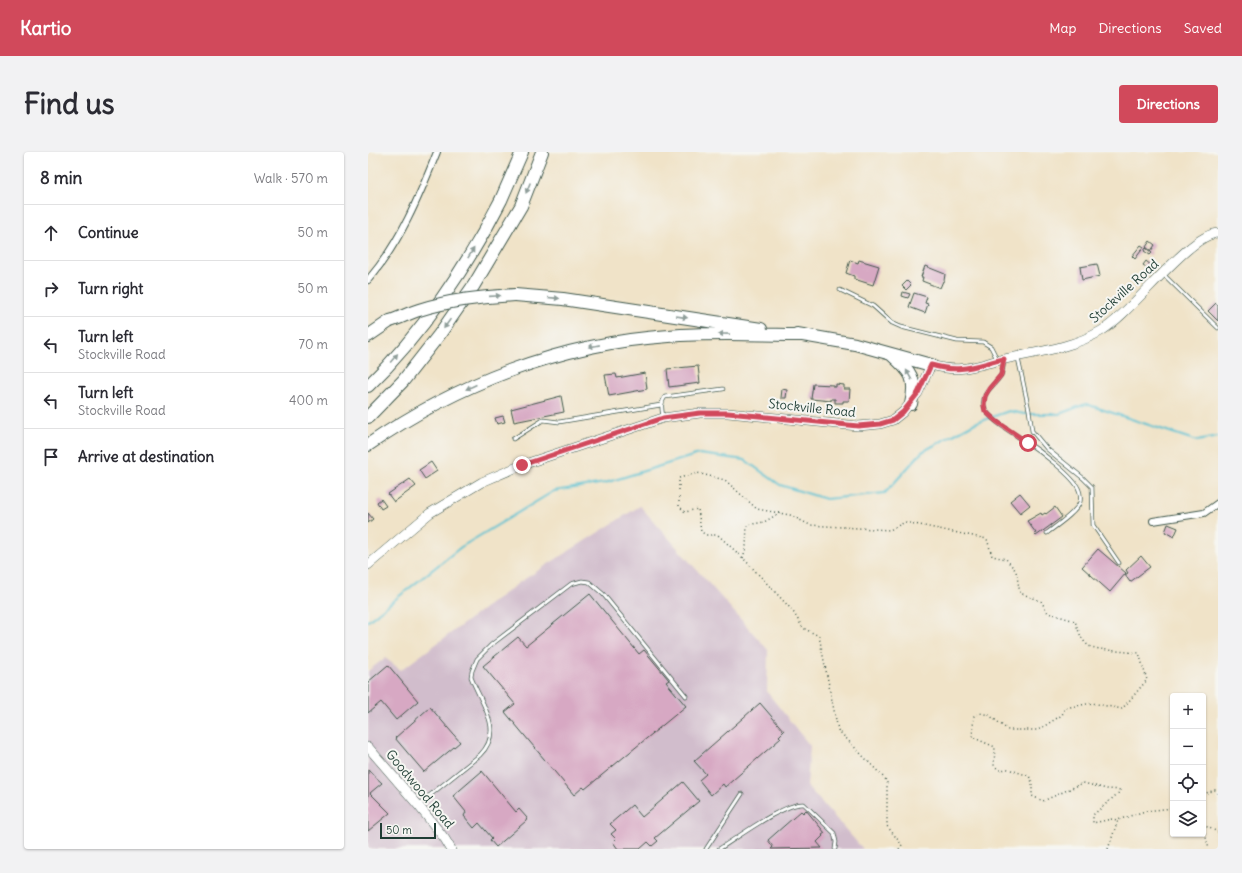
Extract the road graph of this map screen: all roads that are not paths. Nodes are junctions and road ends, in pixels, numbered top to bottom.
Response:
1 (437, 152) edge
2 (522, 152) edge
3 (542, 152) edge
4 (1218, 233) edge
5 (1163, 274) junction
6 (368, 280) edge
7 (840, 290) dead end
8 (1218, 328) edge
9 (804, 335) junction
10 (368, 336) edge
11 (889, 353) junction
12 (1018, 356) junction
13 (1001, 360) junction
14 (931, 365) junction
15 (368, 386) edge
16 (723, 389) dead end
17 (911, 404) junction
18 (661, 405) junction
19 (368, 417) edge
20 (663, 418) junction
21 (513, 439) dead end
22 (368, 445) edge
23 (1218, 503) edge
24 (1153, 521) dead end
25 (1047, 533) dead end
26 (1120, 563) dead end
27 (368, 565) edge
28 (686, 696) dead end
29 (368, 747) edge
30 (742, 794) dead end
31 (418, 805) junction
32 (451, 849) edge
33 (706, 849) edge
34 (718, 849) edge
35 (835, 849) edge

1 - 6 street
15 -> 2 highway
3 -> 19 highway
4 - 5 street, Stockville Road
5 - 8 lane
5 - 12 street, Stockville Road
7 - 13 lane
10 -> 9 highway, bridge
9 - 11 highway
9 -> 22 highway
11 - 14 highway
17 -> 11 highway
12 - 13 street, Stockville Road
12 - 26 lane
13 - 14 street, Stockville Road
13 - 25 lane
14 - 17 street, Stockville Road
16 - 18 lane
17 - 20 street, Stockville Road
18 - 20 lane
18 - 21 lane
20 - 27 street, Stockville Road
23 - 24 street
28 - 31 lane
29 - 31 street, Goodwood Road
30 - 33 lane
31 - 32 street, Goodwood Road
34 - 35 lane

